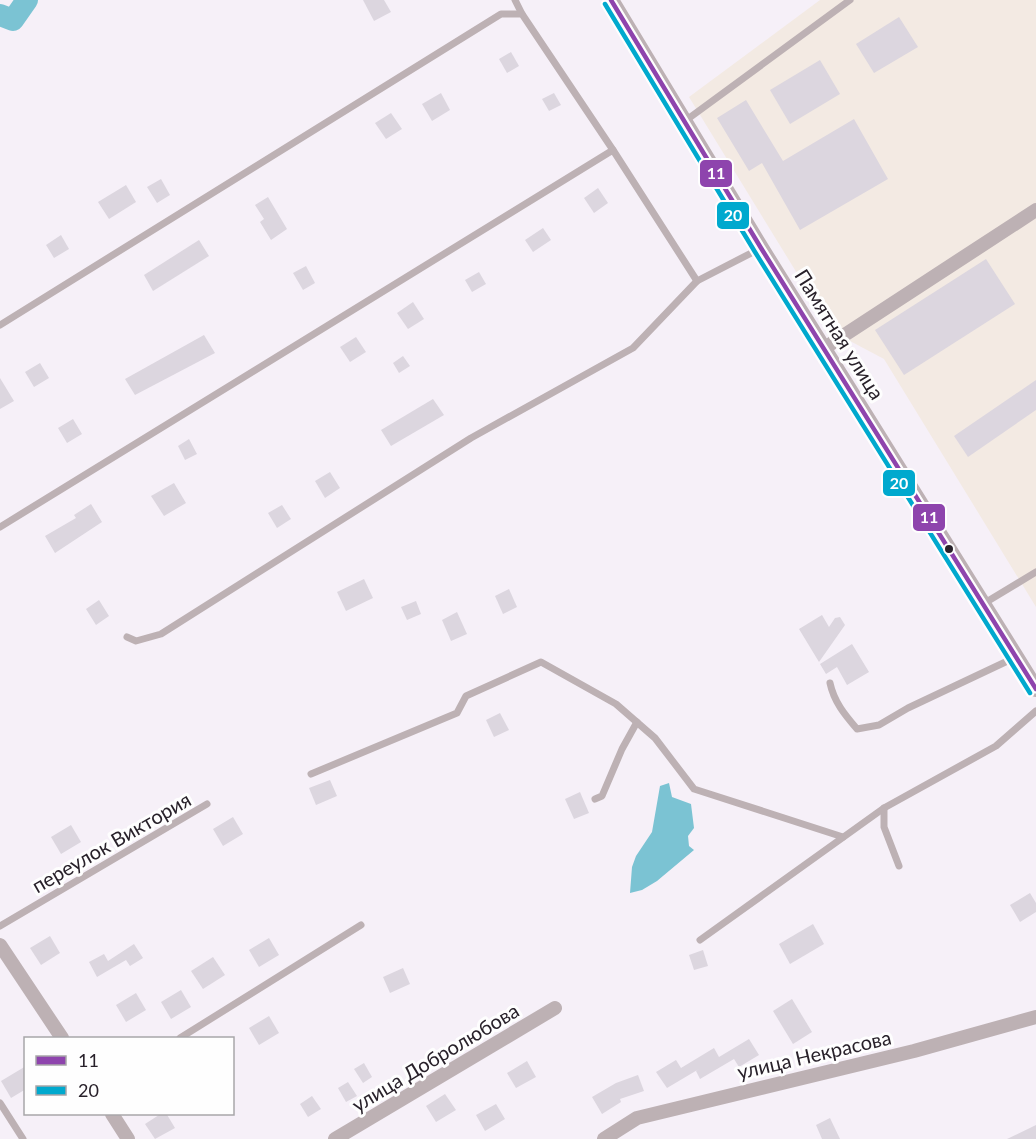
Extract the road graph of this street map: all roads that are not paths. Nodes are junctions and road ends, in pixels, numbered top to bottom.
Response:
1 (514, 0) edge
2 (611, 0) edge
3 (850, 0) edge
4 (522, 14) junction
5 (685, 121) junction
6 (613, 150) junction
7 (1036, 210) edge
8 (761, 248) junction
9 (697, 281) junction
10 (0, 325) edge
11 (823, 349) junction
12 (0, 527) edge
13 (1036, 572) edge
14 (983, 604) junction
15 (128, 637) dead end
16 (1016, 657) junction
17 (830, 683) dead end
18 (1036, 689) edge
19 (1036, 711) edge
20 (637, 722) junction
21 (311, 774) dead end
22 (595, 799) dead end
23 (207, 804) dead end
24 (884, 808) junction
25 (843, 837) junction
26 (899, 866) dead end
27 (361, 925) dead end
28 (0, 926) edge
29 (700, 940) dead end
30 (0, 945) edge
31 (555, 1008) dead end
32 (1036, 1017) edge
33 (61, 1037) edge
34 (182, 1037) edge
35 (0, 1103) edge
36 (113, 1115) edge
37 (23, 1139) edge
38 (128, 1139) edge
39 (335, 1139) edge
40 (604, 1139) edge

1 - 4 lane
2 - 5 street, Памятная улица
3 - 5 lane
4 - 6 lane
4 - 10 lane
5 - 8 street, Памятная улица
6 - 9 lane
6 - 12 lane
7 - 11 street
8 - 9 lane
8 - 11 street, Памятная улица
9 - 15 lane
11 - 14 street, Памятная улица
13 - 14 lane
14 - 16 street, Памятная улица
16 - 17 lane
16 - 18 street, Памятная улица
19 - 24 lane
20 - 21 lane
20 - 22 lane
20 - 25 lane
23 - 28 lane, переулок Виктория
24 - 25 lane
24 - 26 lane
25 - 29 lane
27 - 34 lane
30 - 33 street
31 - 39 street, улица Добролюбова
32 - 40 street, улица Некрасова
35 - 37 lane
36 - 38 street

